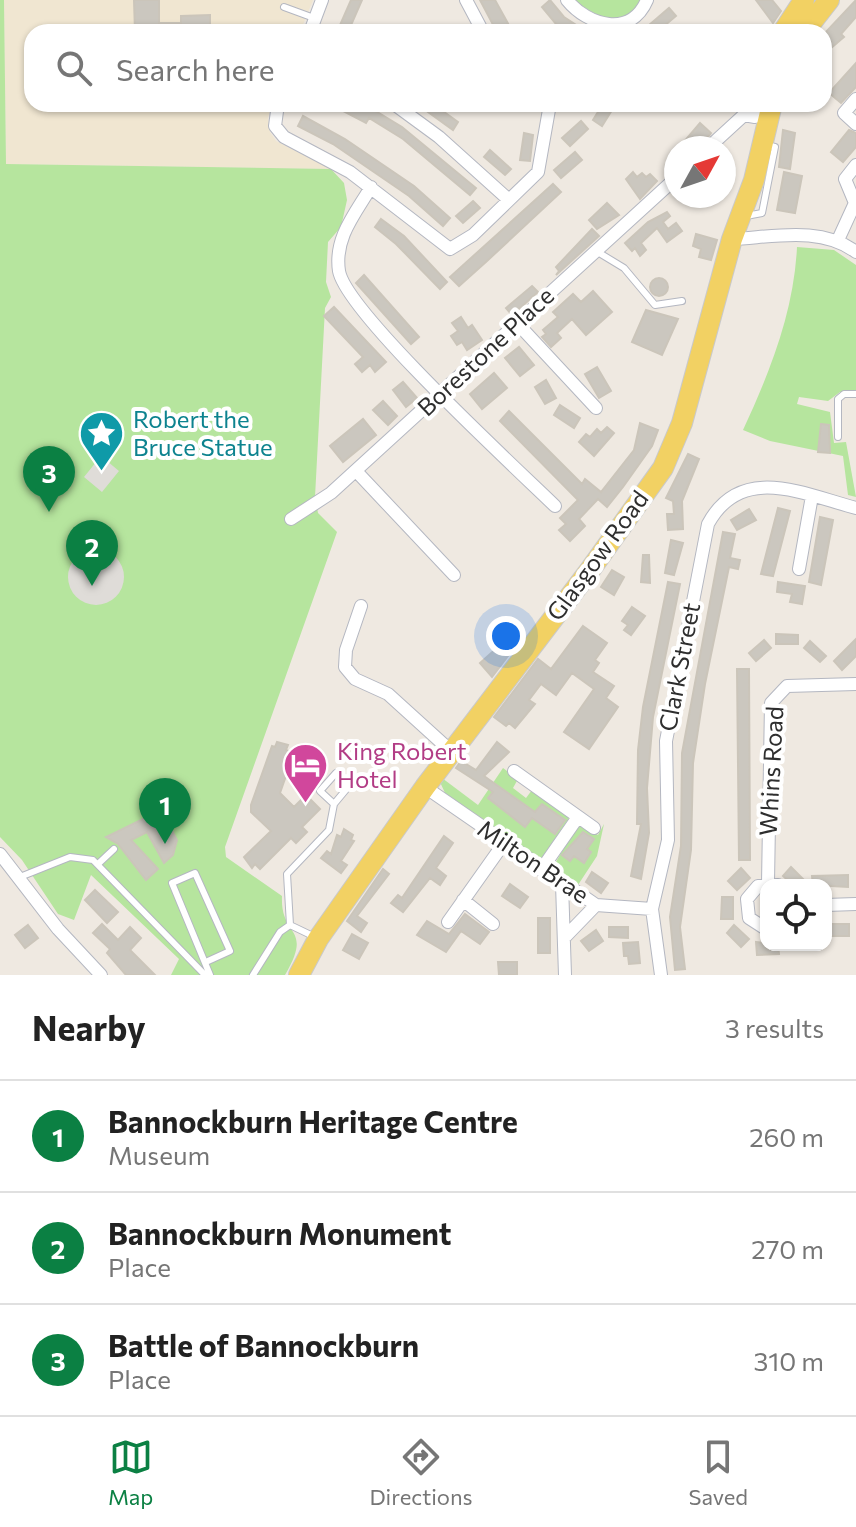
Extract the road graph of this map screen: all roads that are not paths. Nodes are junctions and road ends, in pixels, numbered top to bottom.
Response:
1 (322, 0) edge
2 (466, 0) edge
3 (567, 0) edge
4 (647, 0) edge
5 (284, 7) dead end
6 (315, 18) junction
7 (313, 24) edge
8 (479, 24) edge
9 (606, 24) edge
10 (622, 24) edge
11 (856, 99) edge
12 (277, 112) edge
13 (405, 112) edge
14 (549, 112) edge
15 (751, 112) edge
16 (762, 112) edge
17 (763, 112) edge
18 (856, 124) edge
19 (721, 136) edge
20 (856, 165) edge
21 (371, 187) junction
22 (664, 189) edge
23 (509, 200) junction
24 (738, 217) junction
25 (732, 239) junction
26 (838, 240) junction
27 (596, 251) junction
28 (856, 252) edge
29 (682, 301) dead end
30 (517, 323) junction
31 (440, 394) junction
32 (856, 394) edge
33 (596, 408) dead end
34 (838, 437) dead end
35 (356, 471) junction
36 (812, 496) junction
37 (555, 506) dead end
38 (856, 508) edge
39 (291, 519) dead end
40 (799, 569) dead end
41 (454, 575) dead end
42 (361, 606) dead end
43 (856, 684) edge
44 (453, 753) junction
45 (514, 771) dead end
46 (425, 787) junction
47 (334, 804) junction
48 (578, 817) junction
49 (594, 828) dead end
50 (504, 843) junction
51 (114, 849) dead end
52 (0, 854) edge
53 (98, 864) junction
54 (541, 870) junction
55 (20, 877) junction
56 (773, 879) edge
57 (562, 884) junction
58 (760, 889) edge
59 (463, 900) junction
60 (856, 904) edge
61 (596, 905) junction
62 (832, 905) edge
63 (652, 909) junction
64 (448, 922) dead end
65 (493, 924) dead end
66 (290, 925) junction
67 (760, 926) edge
68 (566, 936) junction
69 (318, 939) junction
70 (208, 961) junction
71 (101, 975) edge
72 (208, 975) edge
73 (253, 975) edge
74 (299, 975) edge
75 (565, 975) edge
76 (661, 975) edge

1 - 6 street
2 - 8 street
3 - 9 street
4 - 10 street
5 - 6 lane
6 - 7 street
11 - 18 street
12 - 21 street
13 - 23 street
14 - 23 street
15 - 19 street
16 - 24 main road, Glasgow Road
17 - 24 main road, Glasgow Road
20 - 26 street
21 - 23 street
21 - 31 street
22 - 27 street, Borestone Place
24 - 25 main road, Glasgow Road
25 - 26 street
25 - 44 main road, Glasgow Road
26 - 28 street
27 - 29 lane
27 - 30 street, Borestone Place
30 - 31 street, Borestone Place
30 - 33 street
31 - 35 street, Borestone Place
31 - 37 street
32 - 34 lane
35 - 39 street, Borestone Place
35 - 41 street
36 - 38 street, Clark Street
36 - 40 street
36 - 63 street, Clark Street
42 - 44 street
43 - 56 street, Whins Road
44 - 46 main road, Glasgow Road
45 - 48 street
46 - 50 street, Milton Brae
46 - 69 main road, Glasgow Road
47 - 47 lane
47 - 66 lane
48 - 49 street
48 - 54 street
50 - 54 street, Milton Brae
50 - 59 street
51 - 53 lane
52 - 55 street
53 - 55 lane
53 - 72 lane
54 - 57 street, Milton Brae
55 - 71 street
57 - 61 street, Milton Brae
57 - 68 street
58 - 67 street, Whins Road
59 - 64 street
59 - 65 street
60 - 62 street
61 - 63 street, Milton Brae
61 - 68 street
63 - 76 street, Clark Street
66 - 69 lane
66 - 73 lane
68 - 75 street
69 - 74 main road, Glasgow Road
70 - 70 lane
70 - 72 lane

